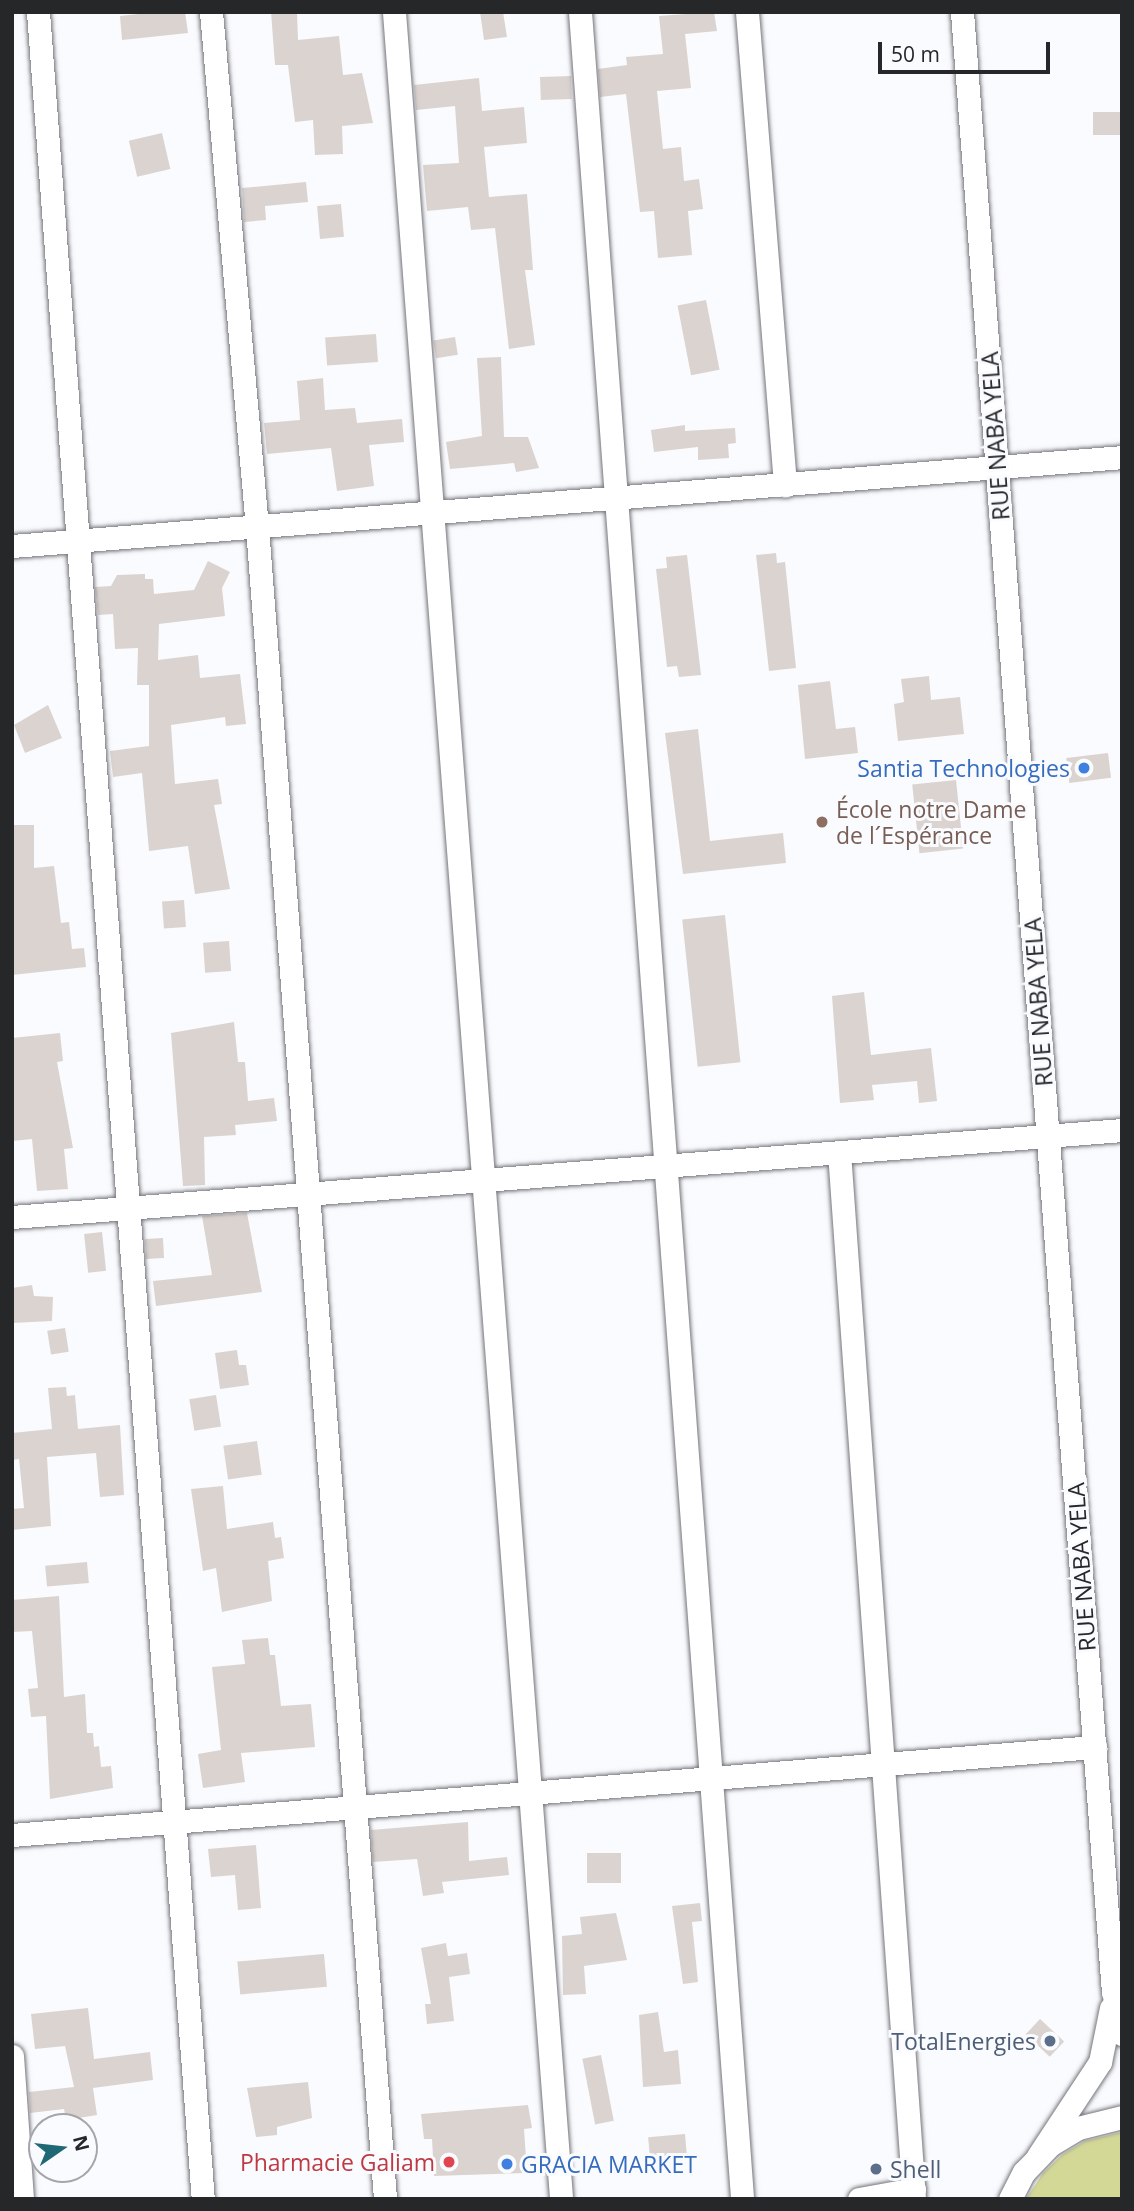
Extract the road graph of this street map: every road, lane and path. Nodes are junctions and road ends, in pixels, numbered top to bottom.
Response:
1 (38, 12) edge
2 (211, 12) edge
3 (394, 12) edge
4 (580, 12) edge
5 (747, 12) edge
6 (962, 12) edge
7 (1122, 457) edge
8 (997, 467) junction
9 (785, 485) junction
10 (617, 499) junction
11 (432, 513) junction
12 (257, 527) junction
13 (76, 540) junction
14 (12, 546) edge
15 (1122, 1130) edge
16 (1048, 1136) junction
17 (839, 1152) junction
18 (667, 1165) junction
19 (483, 1180) junction
20 (307, 1195) junction
21 (131, 1208) junction
22 (12, 1217) edge
23 (1095, 1747) junction
24 (885, 1765) junction
25 (714, 1780) junction
26 (531, 1795) junction
27 (354, 1809) junction
28 (178, 1824) junction
29 (12, 1835) edge
30 (1113, 1991) junction
31 (1122, 2034) edge
32 (12, 2056) edge
33 (1122, 2118) edge
34 (1031, 2164) junction
35 (914, 2194) edge
36 (22, 2199) edge
37 (203, 2199) edge
38 (385, 2199) edge
39 (561, 2199) edge
40 (742, 2199) edge
41 (859, 2199) edge
42 (999, 2199) edge
43 (1010, 2199) edge

1 - 13 street
2 - 12 street
3 - 11 street
4 - 10 street
5 - 9 street
6 - 8 street, RUE NABA YELA
7 - 8 street
8 - 9 street
8 - 16 street, RUE NABA YELA
9 - 10 street
10 - 11 street
10 - 18 street
11 - 12 street
11 - 19 street
12 - 13 street
12 - 20 street
13 - 14 street
13 - 21 street
15 - 16 street
16 - 17 street
16 - 23 street, RUE NABA YELA
17 - 18 street
17 - 24 street
18 - 19 street
18 - 25 street
19 - 20 street
19 - 26 street
20 - 21 street
20 - 27 street
21 - 22 street
21 - 28 street
23 - 24 street
23 - 30 street, RUE NABA YELA
24 - 25 street
24 - 35 street
25 - 26 street
25 - 40 street
26 - 27 street
26 - 39 street
27 - 28 street
27 - 38 street
28 - 29 street
28 - 37 street
30 - 31 street
30 - 34 street
32 - 36 street
33 - 34 street
34 - 42 street
34 - 43 street
35 - 41 street

